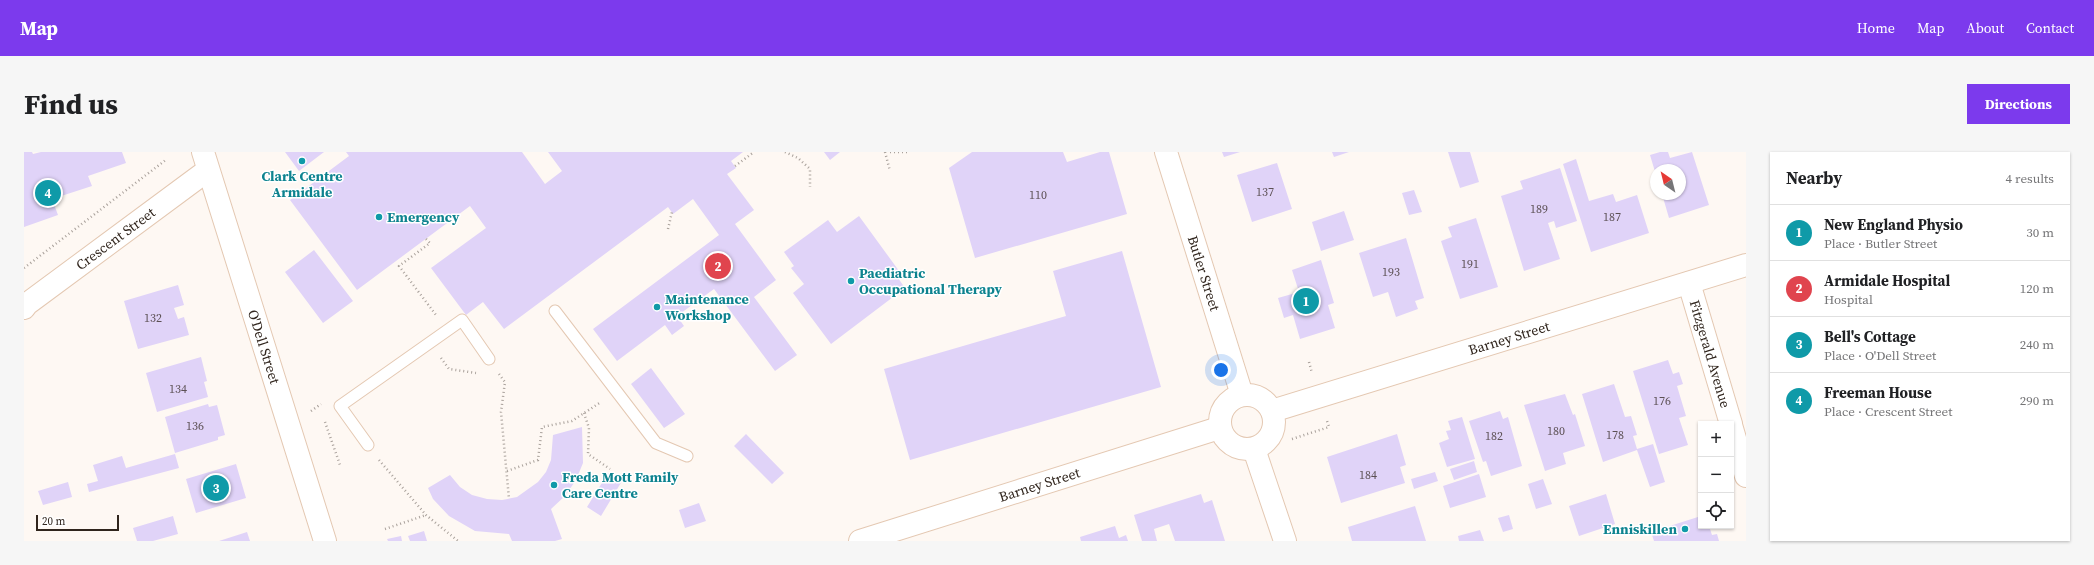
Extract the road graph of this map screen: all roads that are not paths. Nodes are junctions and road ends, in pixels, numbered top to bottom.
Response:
1 (1166, 152) edge
2 (206, 161) edge
3 (1746, 265) edge
4 (1689, 283) junction
5 (24, 308) edge
6 (555, 311) dead end
7 (489, 359) dead end
8 (1242, 395) junction
9 (1272, 411) junction
10 (1730, 421) edge
11 (1220, 428) junction
12 (1734, 434) edge
13 (368, 445) dead end
14 (1254, 449) junction
15 (687, 456) dead end
16 (1746, 476) edge
17 (325, 541) edge
18 (860, 541) edge
19 (1285, 541) edge

1 - 8 street, Butler Street
2 - 5 street, Crescent Street
2 - 17 street, O'Dell Street
3 - 4 street, Barney Street
4 - 9 street, Barney Street
4 - 10 street, Fitzgerald Avenue
6 - 15 lane
7 - 13 lane
8 - 9 street
8 - 11 street
9 - 14 street
11 - 14 street
11 - 18 street, Barney Street
12 - 16 street, Fitzgerald Avenue
14 - 19 street

